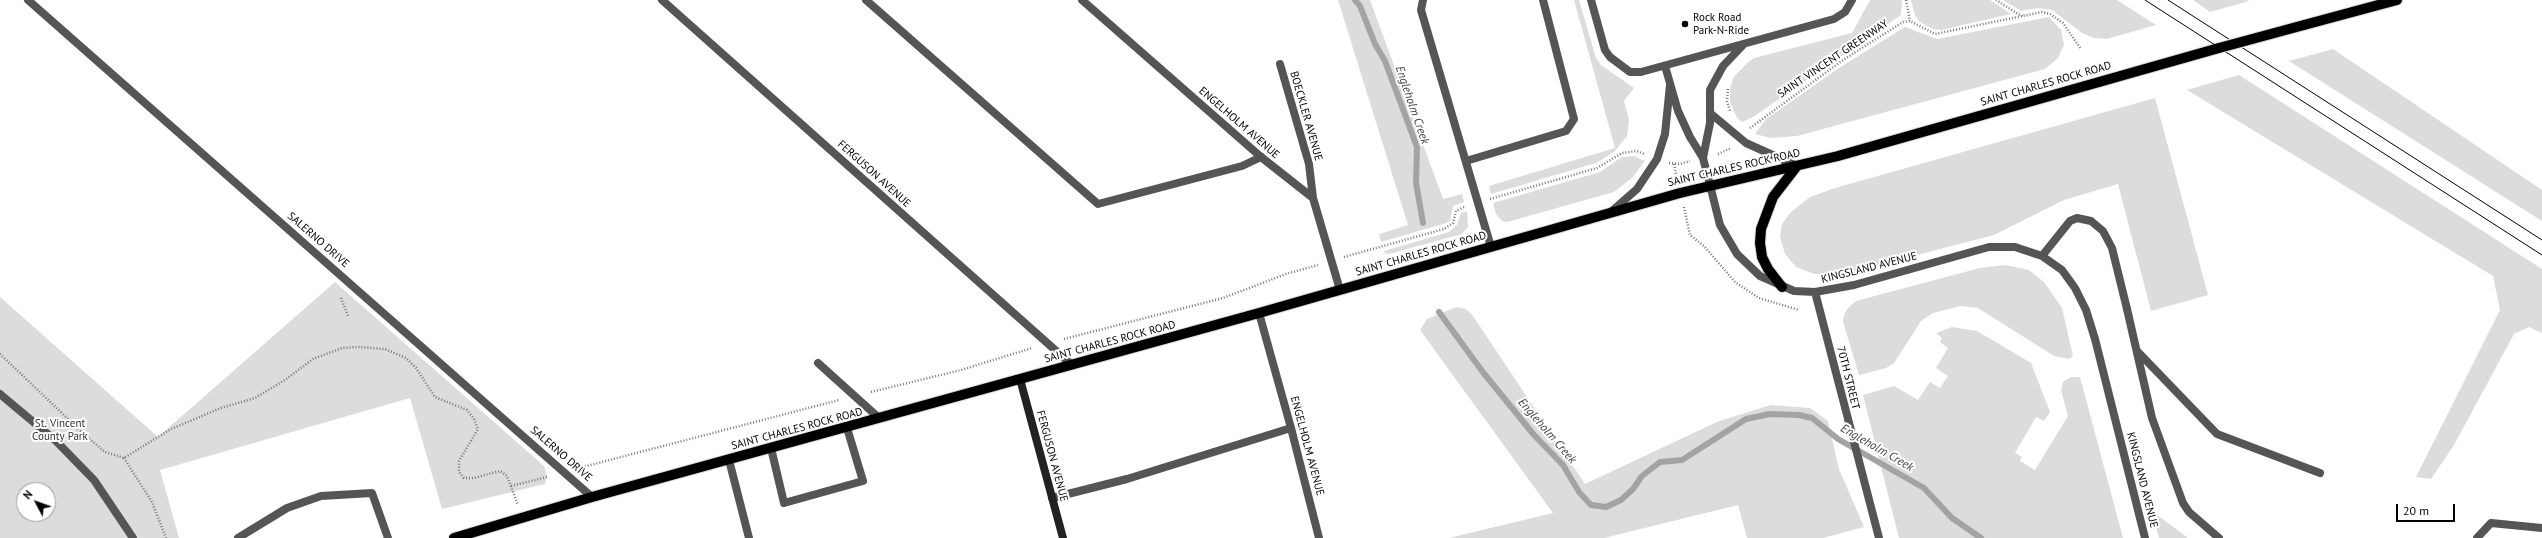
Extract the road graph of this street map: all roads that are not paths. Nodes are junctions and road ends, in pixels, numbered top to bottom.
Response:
1 (28, 0) edge
2 (662, 0) edge
3 (866, 0) edge
4 (1082, 0) edge
5 (1423, 0) edge
6 (1542, 0) edge
7 (1591, 0) edge
8 (1852, 0) edge
9 (2397, 0) edge
10 (2377, 2) edge
11 (1743, 45) junction
12 (1280, 64) dead end
13 (1665, 66) junction
14 (1670, 85) junction
15 (1710, 113) junction
16 (1260, 157) junction
17 (1703, 158) junction
18 (1466, 161) junction
19 (1797, 166) junction
20 (1710, 185) junction
21 (1313, 198) junction
22 (1609, 214) junction
23 (1491, 247) junction
24 (2042, 256) junction
25 (1782, 287) junction
26 (1340, 290) junction
27 (1815, 292) junction
28 (1259, 314) junction
29 (2137, 351) junction
30 (818, 363) dead end
31 (1072, 365) junction
32 (1020, 379) junction
33 (0, 394) edge
34 (879, 418) junction
35 (847, 428) junction
36 (1292, 428) junction
37 (771, 448) junction
38 (729, 460) junction
39 (2320, 473) dead end
40 (592, 497) junction
41 (1052, 498) junction
42 (2542, 528) edge
43 (133, 538) edge
44 (238, 538) edge
45 (388, 538) edge
46 (456, 538) edge
47 (749, 538) edge
48 (1063, 538) edge
49 (1320, 538) edge
50 (1880, 538) edge
51 (2146, 538) edge
52 (2219, 538) edge
53 (2477, 538) edge

1 - 40 street, SALERNO DRIVE
2 - 31 street, FERGUSON AVENUE
3 - 16 street
4 - 16 street, ENGELHOLM AVENUE
5 - 18 street
6 - 18 street
7 - 13 street
8 - 11 street
9 - 10 main road, SAINT CHARLES ROCK ROAD
10 - 19 main road, SAINT CHARLES ROCK ROAD, bridge
11 - 13 street
11 - 15 street
12 - 21 street, BOECKLER AVENUE
13 - 14 street
14 - 17 street
14 - 22 street
15 - 17 street
15 - 19 street
16 - 21 street, ENGELHOLM AVENUE
17 - 20 street, KINGSLAND AVENUE
18 - 23 street
19 - 20 main road, SAINT CHARLES ROCK ROAD
19 - 25 main road
20 - 22 main road, SAINT CHARLES ROCK ROAD
20 - 25 street, KINGSLAND AVENUE
21 - 26 street
22 - 23 main road, SAINT CHARLES ROCK ROAD
23 - 26 main road, SAINT CHARLES ROCK ROAD
24 - 27 street, KINGSLAND AVENUE
24 - 29 street
24 - 51 street, KINGSLAND AVENUE
25 - 27 street, KINGSLAND AVENUE
26 - 28 main road, SAINT CHARLES ROCK ROAD
27 - 50 street, 70TH STREET
28 - 31 main road, SAINT CHARLES ROCK ROAD
28 - 36 street, ENGELHOLM AVENUE
29 - 39 street
29 - 52 street
30 - 34 street
31 - 32 main road, SAINT CHARLES ROCK ROAD
32 - 34 main road, SAINT CHARLES ROCK ROAD
32 - 41 street, FERGUSON AVENUE
33 - 43 street
34 - 35 main road, SAINT CHARLES ROCK ROAD
35 - 37 main road, SAINT CHARLES ROCK ROAD
35 - 37 street
36 - 41 street
36 - 49 street, ENGELHOLM AVENUE
37 - 38 main road, SAINT CHARLES ROCK ROAD
38 - 40 main road, SAINT CHARLES ROCK ROAD
38 - 47 street
40 - 46 main road, SAINT CHARLES ROCK ROAD
41 - 48 street, FERGUSON AVENUE
42 - 53 street
44 - 45 street

